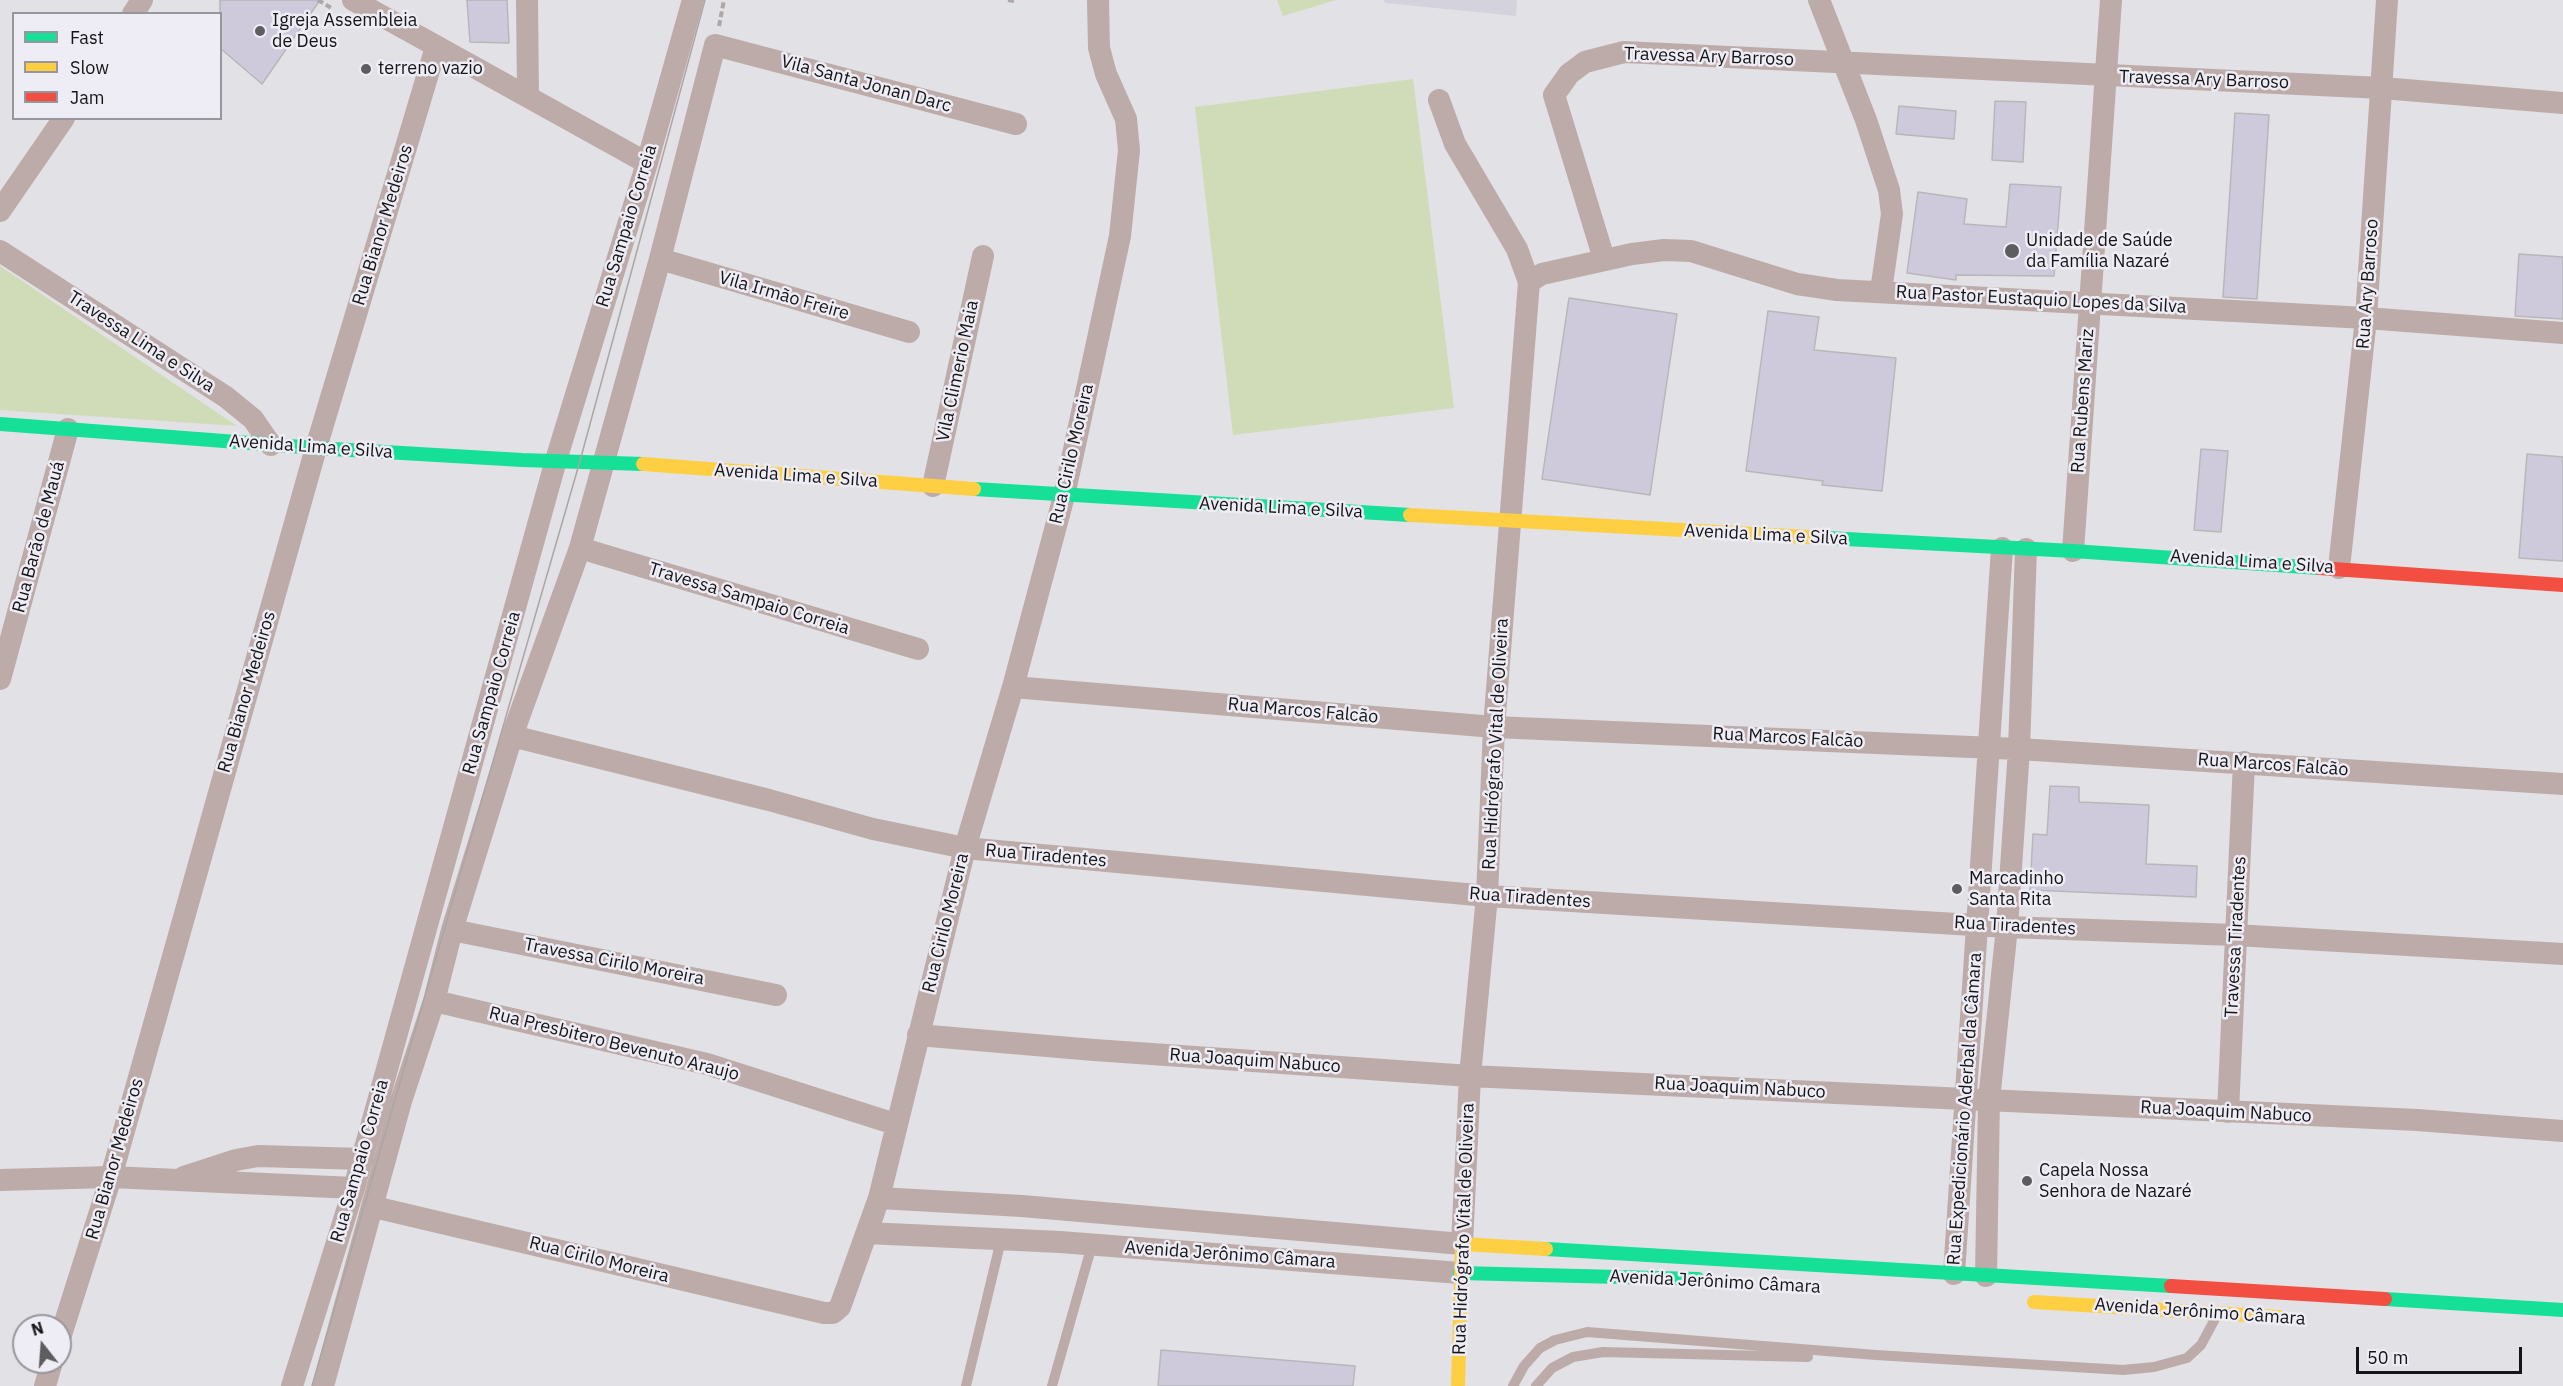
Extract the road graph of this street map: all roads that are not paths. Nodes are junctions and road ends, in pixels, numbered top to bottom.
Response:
1 (353, 0) edge
2 (527, 0) edge
3 (693, 0) edge
4 (1098, 0) edge
5 (1820, 0) edge
6 (2111, 0) edge
7 (2387, 0) edge
8 (715, 45) joint
9 (436, 47) junction
10 (1844, 62) junction
11 (2104, 76) junction
12 (2382, 88) junction
13 (528, 96) junction
14 (1439, 100) dead end
15 (2563, 103) edge
16 (63, 120) edge
17 (1016, 124) dead end
18 (647, 163) junction
19 (0, 211) edge
20 (0, 251) edge
21 (982, 256) dead end
22 (660, 259) junction
23 (1604, 259) junction
24 (1528, 282) junction
25 (1881, 291) junction
26 (2090, 302) junction
27 (2366, 318) junction
28 (909, 333) dead end
29 (2563, 333) edge
30 (0, 424) edge
31 (68, 429) junction
32 (271, 445) junction
33 (316, 448) junction
34 (556, 460) junction
35 (605, 461) junction
36 (933, 486) junction
37 (1064, 496) junction
38 (1511, 520) junction
39 (580, 548) junction
40 (2002, 548) junction
41 (2026, 549) junction
42 (2073, 551) junction
43 (2339, 568) junction
44 (2563, 585) edge
45 (918, 650) dead end
46 (0, 680) edge
47 (1013, 687) junction
48 (1494, 726) junction
49 (512, 736) junction
50 (1987, 747) junction
51 (2019, 749) junction
52 (2244, 762) junction
53 (2563, 784) edge
54 (965, 848) junction
55 (1487, 896) junction
56 (1976, 925) junction
57 (2007, 927) junction
58 (452, 930) junction
59 (2235, 936) junction
60 (2563, 954) edge
61 (776, 995) dead end
62 (434, 1001) junction
63 (918, 1035) junction
64 (1470, 1076) junction
65 (1967, 1100) junction
66 (1989, 1100) junction
67 (2228, 1112) junction
68 (895, 1124) junction
69 (2563, 1131) edge
70 (363, 1159) junction
71 (111, 1177) junction
72 (0, 1180) edge
73 (174, 1181) junction
74 (354, 1188) junction
75 (879, 1198) junction
76 (374, 1207) junction
77 (867, 1233) junction
78 (1001, 1239) junction
79 (1461, 1244) junction
80 (1092, 1245) junction
81 (1460, 1273) junction
82 (1954, 1274) junction
83 (1986, 1276) junction
84 (1717, 1280) dead end
85 (2223, 1291) junction
86 (2019, 1300) dead end
87 (2563, 1310) edge
88 (68, 1314) edge
89 (2217, 1314) junction
90 (2289, 1318) dead end
91 (1973, 1361) junction
92 (292, 1386) edge
93 (323, 1386) edge
94 (966, 1386) edge
95 (1052, 1386) edge
96 (1458, 1386) edge
97 (1513, 1386) edge
98 (1536, 1386) edge

1 - 9 street
2 - 13 street
3 - 18 street, Rua Sampaio Correia
4 - 37 street, Rua Cirilo Moreira
5 - 10 street
6 - 11 street, Rua Rubens Mariz
7 - 12 street, Rua Ary Barroso
8 - 17 street, Vila Santa Jonan Darc
8 - 22 street, Rua Sampaio Correia
9 - 13 street
9 - 33 street, Rua Bianor Medeiros
10 - 11 street, Travessa Ary Barroso
10 - 23 street, Travessa Ary Barroso
10 - 25 street
11 - 12 street, Travessa Ary Barroso
11 - 26 street, Rua Rubens Mariz
12 - 15 street, Travessa Ary Barroso
12 - 27 street, Rua Ary Barroso
13 - 18 street
14 - 24 street
16 - 19 street
18 - 34 street, Rua Sampaio Correia
20 - 32 street, Travessa Lima e Silva
21 - 36 street, Vila Climerio Maia
22 - 28 street, Vila Irmão Freire
22 - 35 street, Rua Sampaio Correia
23 - 24 street, Rua Pastor Eustaquio Lopes da Silva
23 - 25 street, Rua Pastor Eustaquio Lopes da Silva
24 - 38 street, Rua Hidrógrafo Vital de Oliveira
25 - 26 street, Rua Pastor Eustaquio Lopes da Silva
26 - 27 street, Rua Pastor Eustaquio Lopes da Silva
26 - 42 street, Rua Rubens Mariz
27 - 29 street, Rua Pastor Eustaquio Lopes da Silva
27 - 43 street, Rua Ary Barroso
30 - 31 main road, Avenida Lima e Silva
31 - 32 main road, Avenida Lima e Silva
31 - 46 street, Rua Barão de Mauá
32 - 33 main road, Avenida Lima e Silva
33 - 34 main road, Avenida Lima e Silva
33 - 71 street, Rua Bianor Medeiros
34 - 35 main road, Avenida Lima e Silva
34 - 70 street, Rua Sampaio Correia
35 - 36 main road, Avenida Lima e Silva
35 - 39 street, Rua Sampaio Correia
36 - 37 main road, Avenida Lima e Silva
37 - 38 main road, Avenida Lima e Silva
37 - 47 street, Rua Cirilo Moreira
38 - 40 main road, Avenida Lima e Silva
38 - 48 street, Rua Hidrógrafo Vital de Oliveira
39 - 45 street, Travessa Sampaio Correia
39 - 49 street, Rua Sampaio Correia
40 - 41 main road, Avenida Lima e Silva
40 - 50 street, Rua Expedicionário Aderbal da Câmara
41 - 42 main road, Avenida Lima e Silva
41 - 51 street, Rua Expedicionário Aderbal da Câmara
42 - 43 main road, Avenida Lima e Silva
43 - 44 main road, Avenida Lima e Silva
47 - 48 street, Rua Marcos Falcão
47 - 54 street, Rua Cirilo Moreira
48 - 50 street, Rua Marcos Falcão
48 - 55 street, Rua Hidrógrafo Vital de Oliveira
49 - 54 street, Rua Tiradentes
49 - 58 street, Rua Sampaio Correia
50 - 51 street, Rua Marcos Falcão
50 - 56 street, Rua Expedicionário Aderbal da Câmara
51 - 52 street, Rua Marcos Falcão
51 - 57 street, Rua Expedicionário Aderbal da Câmara
52 - 53 street, Rua Marcos Falcão
52 - 59 street, Travessa Tiradentes
54 - 55 street, Rua Tiradentes
54 - 63 street, Rua Cirilo Moreira
55 - 56 street, Rua Tiradentes
55 - 64 street, Rua Hidrógrafo Vital de Oliveira
56 - 57 street, Rua Tiradentes
56 - 65 street, Rua Expedicionário Aderbal da Câmara
57 - 59 street, Rua Tiradentes
57 - 66 street, Rua Expedicionário Aderbal da Câmara
58 - 61 street, Travessa Cirilo Moreira
58 - 62 street, Rua Sampaio Correia
59 - 60 street, Rua Tiradentes
59 - 67 street, Travessa Tiradentes
62 - 68 street, Rua Presbitero Bevenuto Araujo
62 - 76 street, Rua Sampaio Correia
63 - 64 street, Rua Joaquim Nabuco
63 - 68 street, Rua Cirilo Moreira
64 - 65 street, Rua Joaquim Nabuco
64 - 79 street, Rua Hidrógrafo Vital de Oliveira
65 - 66 street, Rua Joaquim Nabuco
65 - 82 street, Rua Expedicionário Aderbal da Câmara
66 - 67 street, Rua Joaquim Nabuco
66 - 83 street, Rua Expedicionário Aderbal da Câmara
67 - 69 street, Rua Joaquim Nabuco
68 - 75 street, Rua Cirilo Moreira
70 - 73 street
70 - 74 street, Rua Sampaio Correia
71 - 72 street
71 - 73 street
71 - 88 street, Rua Bianor Medeiros
73 - 74 street
74 - 92 street, Rua Sampaio Correia
75 - 77 street, Rua Cirilo Moreira
75 - 79 street, Avenida Jerônimo Câmara
76 - 77 street, Rua Cirilo Moreira
76 - 93 street, Rua Sampaio Correia
77 - 78 street, Avenida Jerônimo Câmara
78 - 80 street, Avenida Jerônimo Câmara
78 - 94 lane
79 - 81 main road, Rua Hidrógrafo Vital de Oliveira
79 - 82 main road, Avenida Jerônimo Câmara
80 - 81 street, Avenida Jerônimo Câmara
80 - 95 lane
81 - 84 main road, Avenida Jerônimo Câmara
81 - 96 main road, Rua Hidrógrafo Vital de Oliveira
82 - 83 main road, Avenida Jerônimo Câmara
83 - 85 main road, Avenida Jerônimo Câmara
85 - 87 main road, Avenida Jerônimo Câmara
85 - 89 lane
86 - 89 main road, Avenida Jerônimo Câmara
89 - 90 main road, Avenida Jerônimo Câmara
89 - 91 lane
91 - 97 lane
91 - 98 lane

